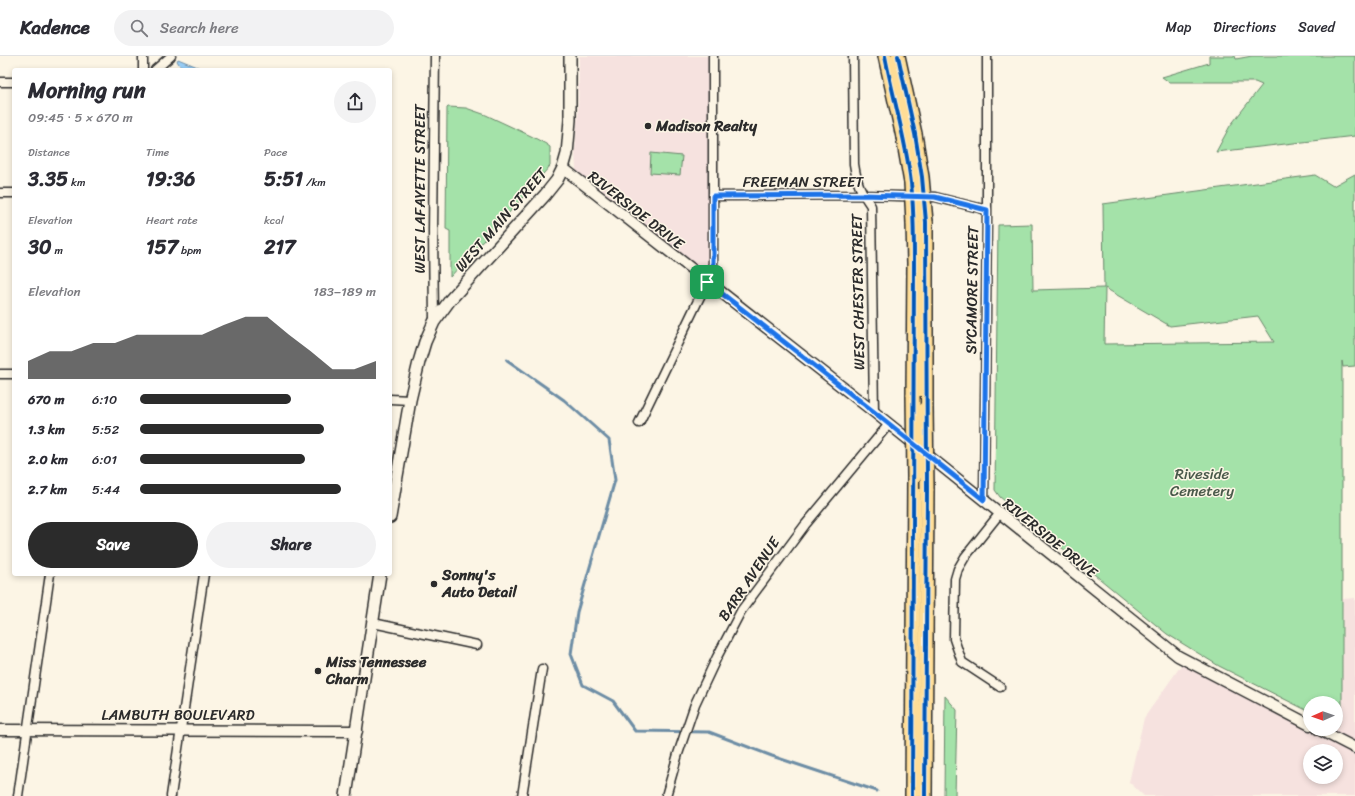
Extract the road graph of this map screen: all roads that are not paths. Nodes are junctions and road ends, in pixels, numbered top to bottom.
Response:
1 (143, 56) edge
2 (171, 56) edge
3 (435, 56) edge
4 (570, 56) edge
5 (712, 56) edge
6 (853, 56) edge
7 (885, 56) edge
8 (898, 56) edge
9 (987, 56) edge
10 (143, 68) edge
11 (157, 68) edge
12 (0, 82) edge
13 (12, 82) edge
14 (909, 135) junction
15 (563, 168) junction
16 (0, 193) edge
17 (12, 193) edge
18 (863, 195) junction
19 (713, 196) junction
20 (987, 210) junction
21 (920, 223) junction
22 (707, 282) junction
23 (434, 322) junction
24 (0, 374) edge
25 (12, 374) edge
26 (392, 399) edge
27 (410, 400) junction
28 (874, 412) junction
29 (639, 423) dead end
30 (889, 424) junction
31 (984, 500) junction
32 (392, 505) edge
33 (1000, 513) junction
34 (50, 576) edge
35 (204, 576) edge
36 (380, 576) edge
37 (373, 623) junction
38 (477, 645) dead end
39 (542, 669) dead end
40 (1000, 687) dead end
41 (1303, 721) edge
42 (181, 729) junction
43 (0, 730) edge
44 (26, 730) junction
45 (357, 731) junction
46 (1332, 736) edge
47 (1355, 748) edge
48 (18, 796) edge
49 (171, 796) edge
50 (346, 796) edge
51 (522, 796) edge
52 (666, 796) edge
53 (912, 796) edge
54 (924, 796) edge

1 - 10 street
2 - 11 street
3 - 23 street, WEST LAFAYETTE STREET
4 - 15 main road, WEST MAIN STREET
5 - 19 street
6 - 18 street, WEST CHESTER STREET
7 - 14 highway
8 - 14 highway
9 - 20 street, SYCAMORE STREET
12 - 13 street
14 - 21 highway, bridge
15 - 22 street, RIVERSIDE DRIVE
15 - 23 main road, WEST MAIN STREET
16 - 17 street
18 - 19 street, FREEMAN STREET
18 - 20 street, FREEMAN STREET
18 - 28 street, WEST CHESTER STREET
19 - 22 street
20 - 31 street, SYCAMORE STREET
21 - 53 highway, bridge
21 - 54 highway, bridge
22 - 28 street, RIVERSIDE DRIVE
22 - 29 street
23 - 27 main road, WEST MAIN STREET
24 - 25 street
26 - 27 street
27 - 32 main road, WEST MAIN STREET
28 - 30 street, RIVERSIDE DRIVE
30 - 31 street, RIVERSIDE DRIVE
30 - 52 street, BARR AVENUE
31 - 33 street, RIVERSIDE DRIVE
33 - 40 street
33 - 41 street, RIVERSIDE DRIVE
34 - 44 street
35 - 42 street
36 - 37 main road
37 - 38 street
37 - 45 main road
39 - 51 street
42 - 44 street, LAMBUTH BOULEVARD
42 - 45 street, LAMBUTH BOULEVARD
42 - 49 street
43 - 44 street, LAMBUTH BOULEVARD
44 - 48 street
45 - 50 main road
46 - 47 street

